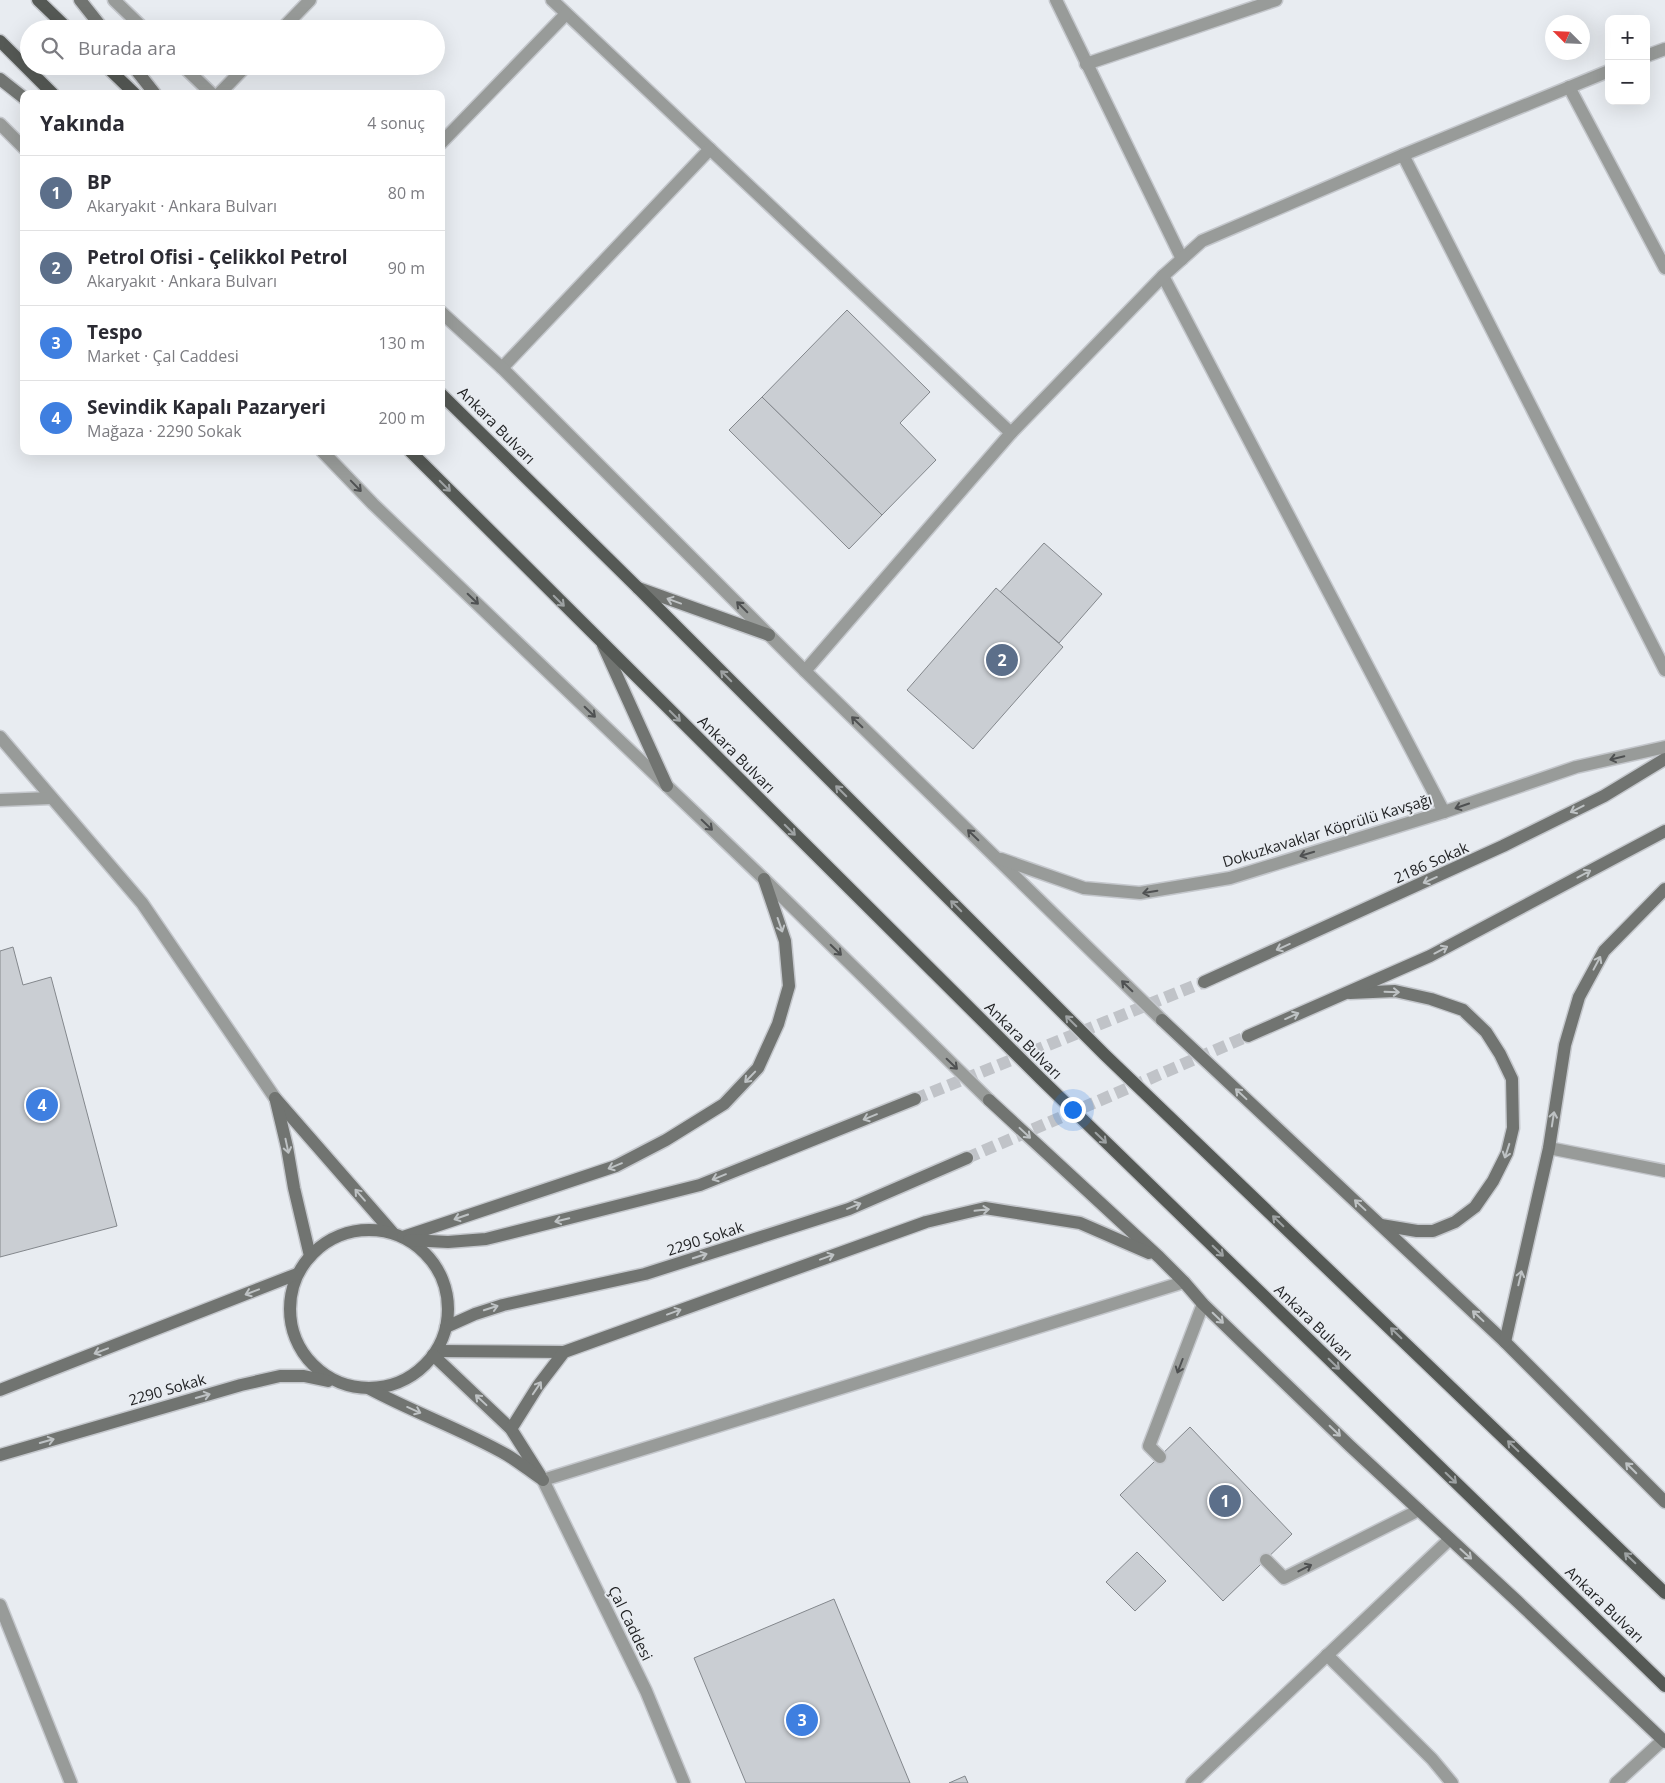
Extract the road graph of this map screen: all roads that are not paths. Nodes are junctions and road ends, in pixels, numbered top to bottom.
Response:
1 (38, 0) edge
2 (80, 0) edge
3 (114, 0) edge
4 (310, 0) edge
5 (552, 0) edge
6 (1056, 0) edge
7 (1276, 0) edge
8 (566, 14) junction
9 (59, 20) edge
10 (96, 20) edge
11 (135, 20) edge
12 (291, 20) edge
13 (0, 41) edge
14 (1665, 49) edge
15 (1650, 55) edge
16 (20, 61) edge
17 (1086, 64) junction
18 (1605, 73) edge
19 (34, 75) edge
20 (115, 75) edge
21 (140, 75) edge
22 (192, 75) edge
23 (237, 75) edge
24 (0, 80) edge
25 (1569, 87) junction
26 (49, 90) edge
27 (131, 90) edge
28 (152, 90) edge
29 (208, 90) edge
30 (223, 90) edge
31 (20, 95) edge
32 (0, 124) edge
33 (445, 139) edge
34 (20, 144) edge
35 (710, 149) junction
36 (1403, 156) junction
37 (1182, 259) junction
38 (1665, 268) edge
39 (1163, 276) junction
40 (445, 316) edge
41 (502, 368) junction
42 (445, 398) edge
43 (1011, 433) junction
44 (326, 455) edge
45 (414, 455) edge
46 (638, 588) junction
47 (769, 635) junction
48 (604, 645) junction
49 (1665, 670) edge
50 (805, 671) junction
51 (0, 737) edge
52 (1665, 747) edge
53 (1665, 759) edge
54 (667, 786) junction
55 (51, 798) junction
56 (0, 800) edge
57 (1444, 812) junction
58 (1665, 831) edge
59 (996, 858) junction
60 (764, 879) junction
61 (1665, 889) edge
62 (1204, 982) tunnel mouth
63 (1343, 993) junction
64 (1162, 1020) joint
65 (1248, 1036) tunnel mouth
66 (276, 1098) junction
67 (915, 1099) tunnel mouth
68 (989, 1100) joint
69 (1549, 1148) junction
70 (967, 1158) tunnel mouth
71 (1665, 1171) edge
72 (1381, 1225) junction
73 (401, 1236) junction
74 (310, 1256) junction
75 (1158, 1257) junction
76 (297, 1274) junction
77 (1184, 1282) junction
78 (1203, 1304) junction
79 (446, 1327) junction
80 (1505, 1342) junction
81 (564, 1352) junction
82 (435, 1353) junction
83 (345, 1385) junction
84 (370, 1389) junction
85 (0, 1390) edge
86 (511, 1429) junction
87 (0, 1455) edge
88 (1160, 1457) dead end
89 (542, 1480) junction
90 (1665, 1502) edge
91 (1419, 1510) junction
92 (1450, 1539) junction
93 (1266, 1560) dead end
94 (1665, 1592) edge
95 (0, 1605) edge
96 (1327, 1655) junction
97 (1665, 1686) edge
98 (1664, 1741) edge
99 (71, 1783) edge
100 (684, 1783) edge
101 (1192, 1783) edge
102 (1452, 1783) edge
103 (1616, 1783) edge

1 - 9 main road
2 - 10 main road
3 - 11 street
4 - 12 street
5 - 8 street
6 - 17 street
7 - 17 street
8 - 33 street
8 - 35 street
13 - 16 main road
14 - 15 street
17 - 37 street
18 - 25 street
19 - 26 main road
20 - 27 main road
21 - 28 main road
22 - 29 street
23 - 30 street
24 - 31 main road
25 - 36 street
25 - 38 street
32 - 34 street
35 - 41 street
35 - 43 street
36 - 37 street
36 - 49 street
37 - 39 street
39 - 43 street
39 - 57 street
40 - 41 street
47 -> 41 street
42 - 46 main road, Ankara Bulvarı
43 - 50 street
44 -> 54 street
45 -> 48 main road, Ankara Bulvarı
47 -> 46 main road
94 -> 46 main road, Ankara Bulvarı
47 - 50 street
48 - 54 main road
48 -> 97 main road, Ankara Bulvarı
59 -> 50 street
51 - 55 street
52 -> 57 street, Dokuzkavaklar Köprülü Kavşağı
53 -> 62 main road, 2186 Sokak
54 -> 60 street
55 - 56 street
55 - 66 street
57 -> 59 street, Dokuzkavaklar Köprülü Kavşağı
63 -> 58 main road
64 -> 59 street
60 -> 68 street
60 -> 73 main road
69 -> 61 main road
65 -> 63 main road
63 -> 72 main road
72 -> 64 main road
73 -> 66 main road
66 -> 74 main road
67 -> 73 main road, 2290 Sokak
68 -> 75 main road
69 - 71 street
80 -> 69 main road
79 -> 70 main road, 2290 Sokak
80 -> 72 main road
73 - 74 main road, 2290 Sokak
73 - 79 main road, 2290 Sokak
74 - 76 main road, 2290 Sokak
75 - 77 main road
81 -> 75 main road
76 - 83 main road, 2290 Sokak
76 -> 85 main road
77 - 78 main road
77 - 89 street
78 -> 88 street
78 -> 91 main road
79 - 82 main road, 2290 Sokak
90 -> 80 main road
81 - 82 main road
86 -> 81 main road
82 - 84 main road, 2290 Sokak
86 -> 82 main road
83 - 84 main road, 2290 Sokak
87 -> 83 main road, 2290 Sokak
84 -> 89 main road
86 - 89 main road
89 - 100 street, Çal Caddesi
91 - 92 main road
93 -> 91 street
92 - 96 street
92 -> 98 main road
95 - 99 street
96 - 101 street
96 - 102 street
98 - 103 street

